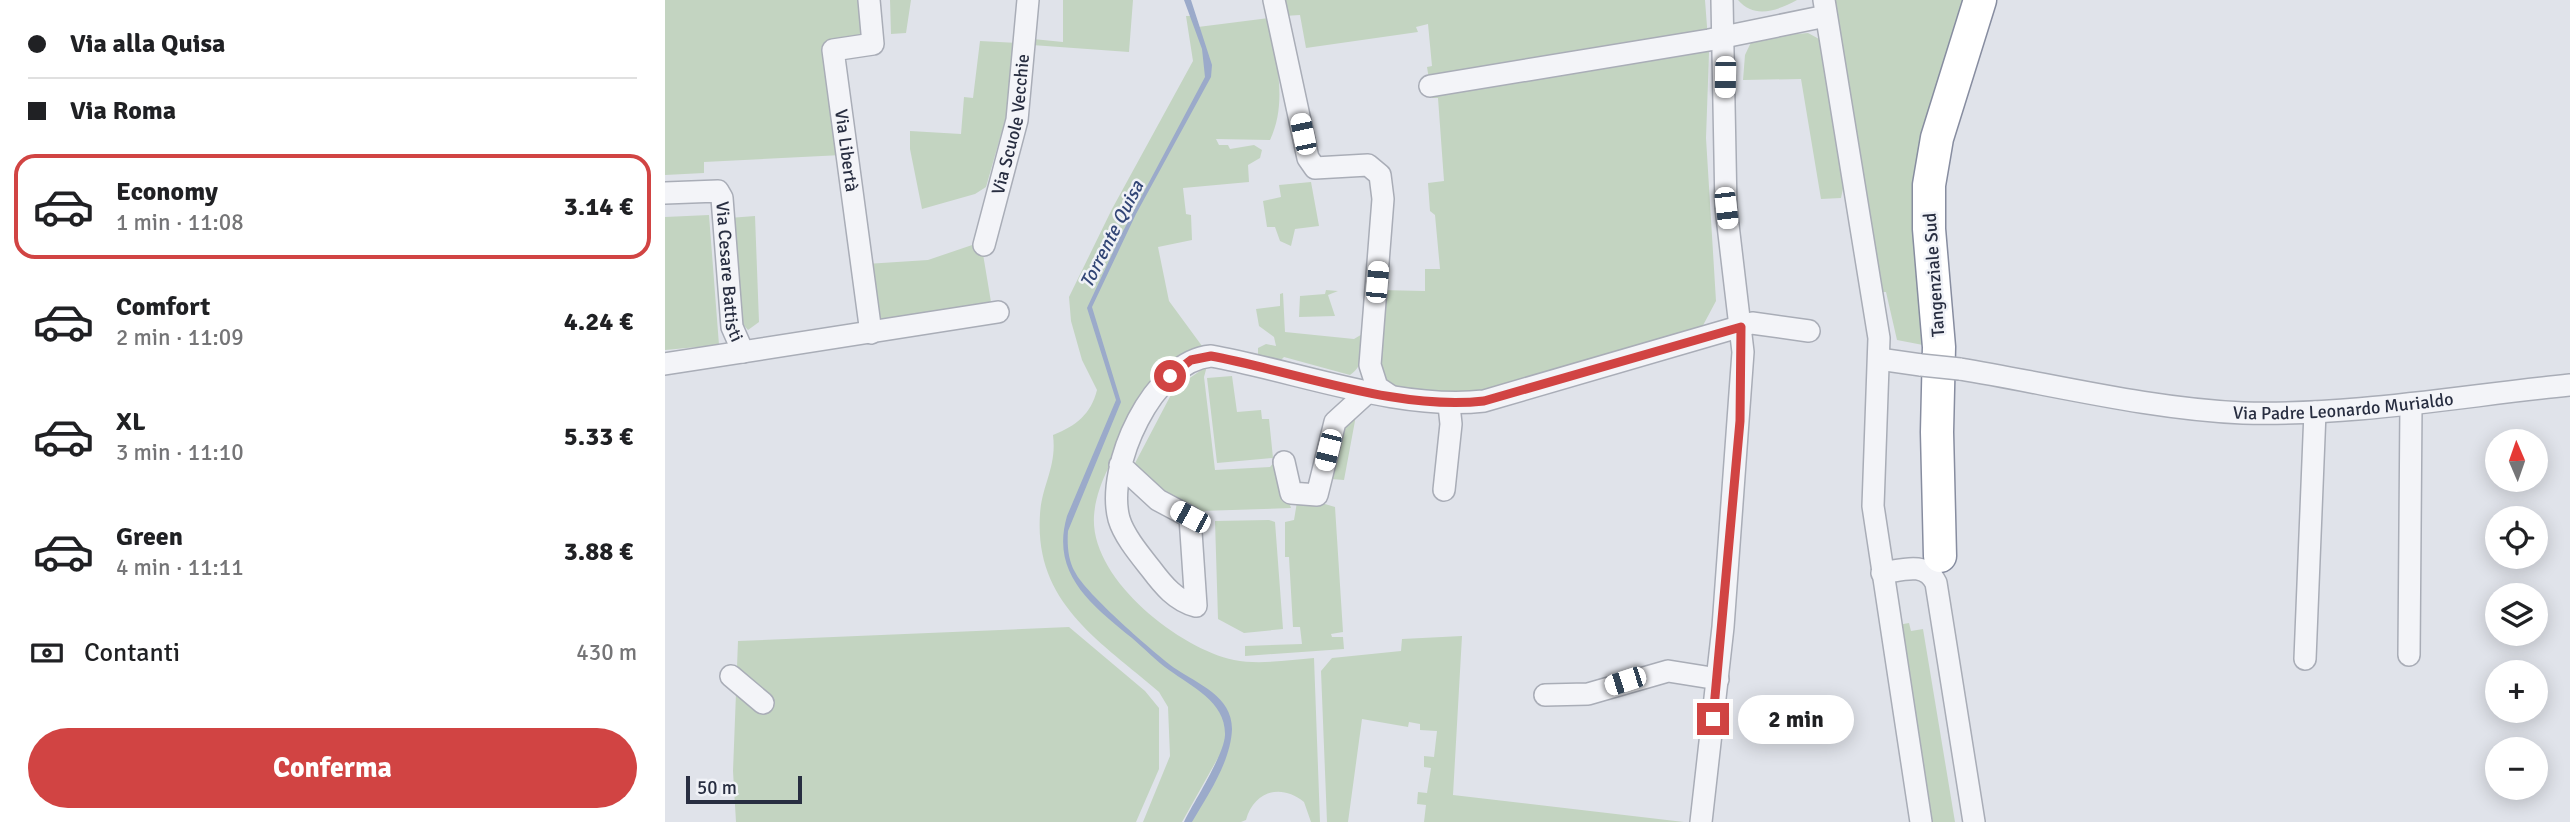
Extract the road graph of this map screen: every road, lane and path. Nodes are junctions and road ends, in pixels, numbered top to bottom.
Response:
1 (869, 0) edge
2 (1028, 0) edge
3 (1275, 0) edge
4 (1722, 0) edge
5 (1980, 0) edge
6 (1825, 8) edge
7 (1725, 37) junction
8 (1430, 86) dead end
9 (665, 193) edge
10 (984, 245) dead end
11 (998, 312) dead end
12 (1741, 327) junction
13 (1809, 331) dead end
14 (871, 333) junction
15 (743, 352) junction
16 (1879, 359) junction
17 (665, 364) edge
18 (2570, 385) edge
19 (1379, 393) junction
20 (2411, 404) junction
21 (1449, 405) junction
22 (2315, 412) junction
23 (1284, 463) dead end
24 (1120, 465) junction
25 (1444, 490) dead end
26 (1940, 556) dead end
27 (1882, 573) junction
28 (2409, 655) dead end
29 (2305, 659) dead end
30 (731, 676) dead end
31 (1718, 679) junction
32 (1545, 695) dead end
33 (763, 703) dead end
34 (1701, 822) edge
35 (1921, 822) edge
36 (1974, 822) edge

1 - 14 street, Via Libertà
2 - 10 street, Via Scuole Vecchie
3 - 19 street
4 - 7 street
5 - 26 highway, Tangenziale Sud
6 - 7 street
6 - 16 street
7 - 8 street
7 - 12 street
9 - 15 street, Via Cesare Battisti
11 - 14 street
12 - 13 street
12 - 21 street
12 - 31 street
14 - 15 street
15 - 17 street
16 - 22 street, Via Padre Leonardo Murialdo, bridge
16 - 27 street
18 - 20 street, Via Padre Leonardo Murialdo
19 - 21 street
19 - 23 street
19 - 24 street
20 - 22 street, Via Padre Leonardo Murialdo
20 - 28 street
21 - 25 street
22 - 29 street
24 - 24 street
27 - 35 street
27 - 36 street
30 - 33 street
31 - 32 street
31 - 34 street

